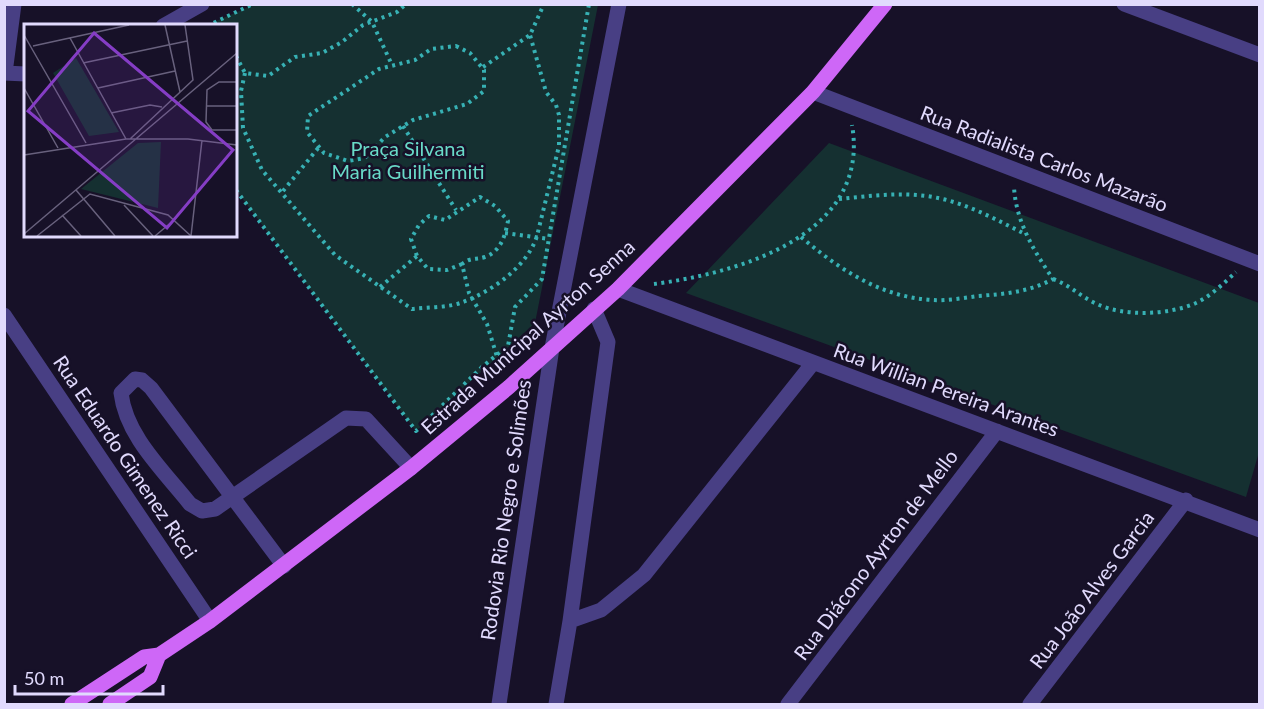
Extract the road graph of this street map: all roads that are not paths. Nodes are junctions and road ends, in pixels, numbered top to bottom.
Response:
1 (14, 4) edge
2 (202, 4) edge
3 (618, 4) edge
4 (885, 4) edge
5 (1124, 4) edge
6 (167, 24) edge
7 (1260, 55) edge
8 (5, 73) edge
9 (24, 74) edge
10 (813, 92) junction
11 (1255, 262) edge
12 (618, 289) junction
13 (594, 309) junction
14 (4, 315) edge
15 (552, 348) junction
16 (813, 363) junction
17 (997, 431) junction
18 (411, 468) junction
19 (232, 498) junction
20 (1186, 500) junction
21 (1260, 530) edge
22 (284, 566) junction
23 (210, 621) junction
24 (570, 621) junction
25 (159, 655) junction
26 (72, 705) edge
27 (110, 705) edge
28 (499, 705) edge
29 (556, 705) edge
30 (788, 705) edge
31 (1030, 705) edge

1 - 8 street
2 - 6 street
3 - 15 street, Rodovia Rio Negro e Solimões
4 - 10 main road, Estrada Municipal Ayrton Senna
5 - 7 street
8 - 9 street
10 - 11 street, Rua Radialista Carlos Mazarão
10 - 12 main road, Estrada Municipal Ayrton Senna
12 - 13 main road, Estrada Municipal Ayrton Senna
12 - 16 street, Rua Willian Pereira Arantes
13 - 15 main road, Estrada Municipal Ayrton Senna
13 - 24 street
14 - 23 street, Rua Eduardo Gimenez Ricci
15 - 18 main road, Estrada Municipal Ayrton Senna
15 - 28 street, Rodovia Rio Negro e Solimões
16 - 17 street, Rua Willian Pereira Arantes
16 - 24 street
17 - 20 street, Rua Willian Pereira Arantes
17 - 30 street, Rua Diácono Ayrton de Mello
18 - 19 street
18 - 22 main road, Estrada Municipal Ayrton Senna
19 - 19 street
19 - 22 street
20 - 21 street, Rua Willian Pereira Arantes
20 - 31 street, Rua João Alves Garcia
22 - 23 main road, Estrada Municipal Ayrton Senna
23 - 25 main road, Estrada Municipal Ayrton Senna
24 - 29 street
25 - 26 main road, Estrada Municipal Ayrton Senna
25 - 27 main road, Estrada Municipal Ayrton Senna

